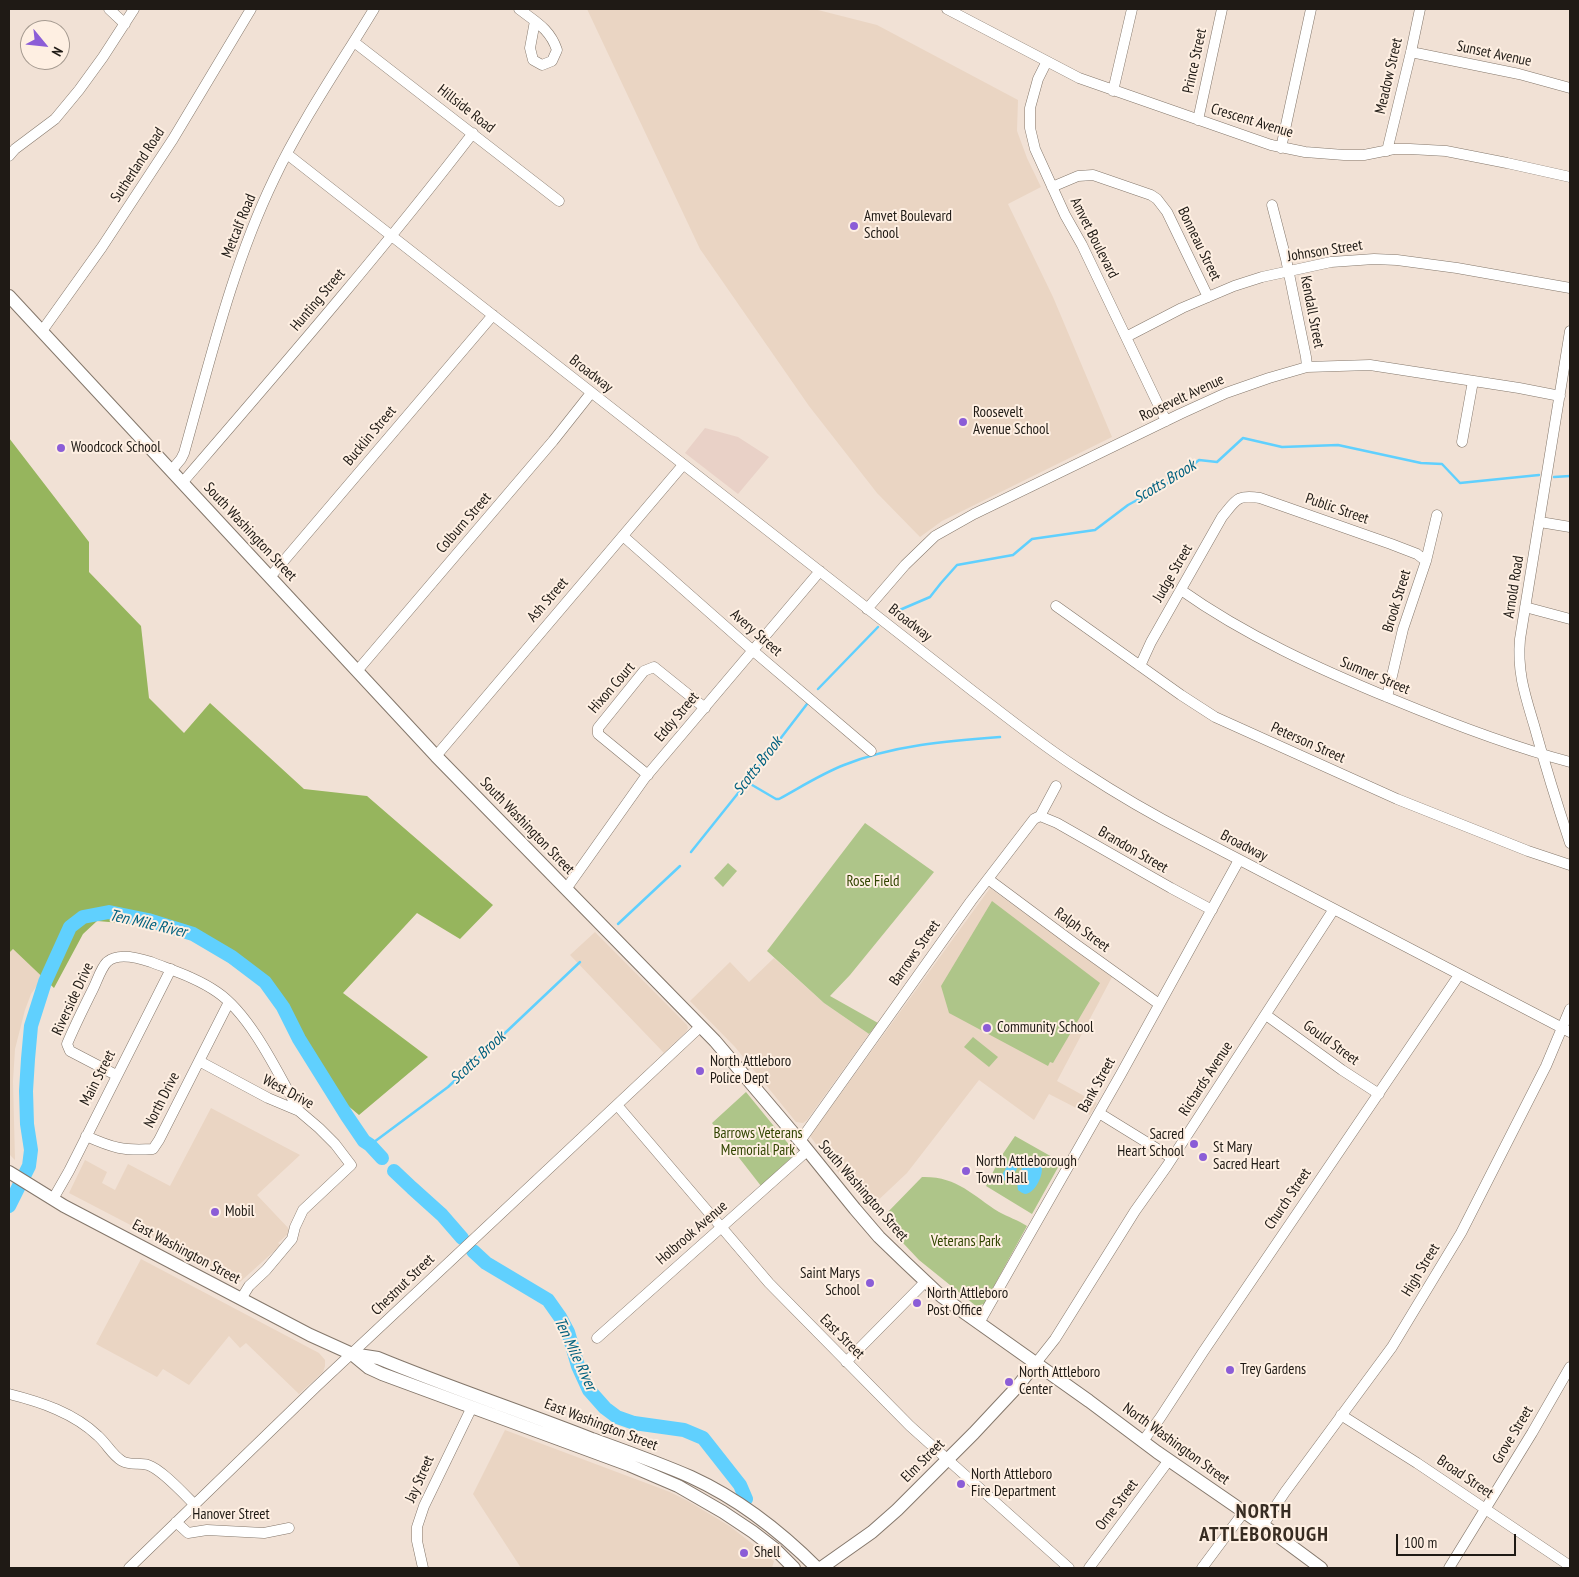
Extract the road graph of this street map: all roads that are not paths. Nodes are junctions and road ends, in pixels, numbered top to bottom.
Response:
1 (109, 9) edge
2 (134, 9) edge
3 (251, 9) edge
4 (374, 9) edge
5 (519, 9) edge
6 (946, 9) edge
7 (1132, 9) edge
8 (1222, 9) edge
9 (1312, 9) edge
10 (1420, 9) edge
11 (535, 21) dead end
12 (125, 24) junction
13 (354, 42) junction
14 (1412, 52) junction
15 (1046, 62) junction
16 (1570, 88) edge
17 (1113, 91) junction
18 (1198, 120) junction
19 (473, 133) junction
20 (1281, 148) junction
21 (1387, 150) junction
22 (287, 154) junction
23 (9, 155) edge
24 (1570, 177) edge
25 (1052, 187) junction
26 (559, 201) dead end
27 (1272, 205) dead end
28 (392, 236) junction
29 (1289, 272) junction
30 (1570, 288) edge
31 (9, 296) edge
32 (1208, 297) junction
33 (493, 315) junction
34 (42, 331) junction
35 (1570, 331) edge
36 (1126, 337) junction
37 (1307, 367) junction
38 (1473, 381) junction
39 (591, 393) junction
40 (1560, 396) junction
41 (1166, 421) junction
42 (1462, 442) dead end
43 (683, 465) junction
44 (171, 471) junction
45 (182, 483) junction
46 (1237, 499) joint
47 (1437, 515) dead end
48 (1540, 522) junction
49 (1570, 527) edge
50 (623, 536) junction
51 (1426, 560) junction
52 (820, 571) junction
53 (270, 577) junction
54 (1181, 590) junction
55 (1056, 606) dead end
56 (867, 608) junction
57 (1525, 608) junction
58 (1570, 619) edge
59 (753, 651) junction
60 (1140, 666) junction
61 (357, 671) junction
62 (1387, 697) junction
63 (705, 708) junction
64 (871, 751) dead end
65 (1542, 755) junction
66 (436, 756) junction
67 (1570, 762) edge
68 (648, 775) junction
69 (1056, 786) dead end
70 (1040, 816) junction
71 (1570, 843) edge
72 (1239, 860) junction
73 (1570, 865) edge
74 (988, 879) junction
75 (566, 889) junction
76 (1212, 910) junction
77 (1334, 910) junction
78 (171, 969) junction
79 (1459, 975) junction
80 (229, 1002) junction
81 (1159, 1004) junction
82 (1570, 1009) edge
83 (1266, 1015) junction
84 (701, 1026) junction
85 (1566, 1030) edge
86 (199, 1061) junction
87 (116, 1075) junction
88 (1379, 1094) junction
89 (617, 1105) junction
90 (298, 1111) junction
91 (1099, 1113) junction
92 (86, 1136) junction
93 (804, 1146) junction
94 (1172, 1158) junction
95 (11, 1173) edge
96 (53, 1199) junction
97 (721, 1228) junction
98 (925, 1282) junction
99 (241, 1299) junction
100 (978, 1323) junction
101 (597, 1338) dead end
102 (352, 1354) junction
103 (846, 1362) junction
104 (1036, 1364) junction
105 (1570, 1367) edge
106 (9, 1394) edge
107 (472, 1407) junction
108 (1341, 1415) junction
109 (1143, 1441) junction
110 (948, 1460) junction
111 (1169, 1460) junction
112 (194, 1504) junction
113 (1485, 1509) junction
114 (1243, 1512) junction
115 (176, 1522) junction
116 (1262, 1525) junction
117 (289, 1528) dead end
118 (1570, 1566) edge
119 (129, 1568) edge
120 (423, 1568) edge
121 (794, 1568) edge
122 (817, 1568) edge
123 (821, 1568) edge
124 (1069, 1568) edge
125 (1089, 1568) edge
126 (1202, 1568) edge
127 (1320, 1568) edge
128 (1449, 1568) edge

1 - 12 street
2 - 12 street
3 - 34 street, Sutherland Road
4 - 13 street, Metcalf Road
5 - 11 street
6 - 15 street, Crescent Avenue
7 - 17 street
8 - 18 street, Prince Street
9 - 20 street
10 - 14 street, Meadow Street
12 - 23 street
13 - 19 street, Hillside Road
13 - 22 street, Metcalf Road
14 - 16 street, Sunset Avenue
14 - 21 street, Meadow Street
15 - 17 street, Crescent Avenue
15 - 25 street, Amvet Boulevard
17 - 18 street, Crescent Avenue
18 - 20 street, Crescent Avenue
19 - 26 street, Hillside Road
19 - 28 street, Hunting Street
20 - 21 street, Crescent Avenue
21 - 24 street, Crescent Avenue
22 - 28 street, Broadway
22 - 44 street, Metcalf Road
25 - 32 street, Bonneau Street
25 - 36 street, Amvet Boulevard
27 - 29 street, Kendall Street
28 - 33 street, Broadway
28 - 45 street, Hunting Street
29 - 30 street, Johnson Street
29 - 32 street, Johnson Street
29 - 37 street, Kendall Street
31 - 34 main road, South Washington Street
32 - 36 street, Johnson Street
33 - 39 street, Broadway
33 - 53 street, Bucklin Street
34 - 44 main road, South Washington Street
35 - 40 street, Arnold Road
36 - 41 street, Amvet Boulevard
37 - 38 street, Roosevelt Avenue
37 - 41 street, Roosevelt Avenue
38 - 40 street, Roosevelt Avenue
38 - 42 street
39 - 43 street, Broadway
39 - 61 street, Colburn Street
40 - 48 street, Arnold Road
41 - 56 street, Roosevelt Avenue
43 - 50 street, Ash Street
43 - 52 street, Broadway
44 - 45 main road, South Washington Street
45 - 53 main road, South Washington Street
46 - 51 street, Public Street
46 - 54 street, Judge Street
47 - 51 street, Brook Street
48 - 49 street
48 - 57 street, Arnold Road
50 - 59 street, Avery Street
50 - 66 street, Ash Street
51 - 62 street, Brook Street
52 - 56 street, Broadway
52 - 59 street, Eddy Street
53 - 61 main road, South Washington Street
54 - 60 street, Judge Street
54 - 62 street, Sumner Street
55 - 60 street, Peterson Street
56 - 72 street, Broadway
57 - 58 street
57 - 65 street, Arnold Road
59 - 63 street, Eddy Street
59 - 64 street, Avery Street
60 - 73 street, Peterson Street
61 - 66 main road, South Washington Street
62 - 65 street, Sumner Street
63 - 68 street, Eddy Street
63 - 68 street, Hixon Court
65 - 67 street, Sumner Street
65 - 71 street, Arnold Road
66 - 75 main road, South Washington Street
68 - 75 street, Eddy Street
69 - 70 street, Barrows Street
70 - 74 street, Barrows Street
70 - 76 street, Brandon Street
72 - 76 street, Bank Street
72 - 77 street, Broadway
74 - 81 street, Ralph Street
74 - 93 street, Barrows Street
75 - 84 main road, South Washington Street
76 - 81 street, Bank Street
77 - 79 street, Broadway
77 - 83 street, Richards Avenue
78 - 80 street, Riverside Drive
78 - 87 street, Main Street
78 - 87 street, Riverside Drive
79 - 85 street, Broadway
79 - 88 street, Church Street
80 - 86 street, North Drive
80 - 90 street, Riverside Drive
81 - 91 street, Bank Street
82 - 85 street, High Street
83 - 88 street, Gould Street
83 - 94 street, Richards Avenue
84 - 89 street, Chestnut Street
84 - 93 main road, South Washington Street
85 - 108 street, High Street
86 - 90 street, West Drive
86 - 92 street, North Drive
87 - 92 street, Main Street
88 - 109 street, Church Street
89 - 97 street, East Street
89 - 102 street, Chestnut Street
90 - 99 street, West Drive
91 - 94 street
91 - 100 street, Bank Street
92 - 96 street, Main Street
93 - 97 street, Holbrook Avenue
93 - 98 main road, South Washington Street
94 - 104 street, Richards Avenue
95 - 96 main road, East Washington Street
96 - 99 main road, East Washington Street
97 - 101 street, Holbrook Avenue
97 - 103 street, East Street
98 - 100 main road, South Washington Street
98 - 103 street
99 - 102 main road, East Washington Street
100 - 104 main road, South Washington Street
102 - 107 main road, East Washington Street
102 - 112 street, Chestnut Street
102 - 122 main road, East Washington Street
103 - 110 street, East Street
104 - 109 main road, North Washington Street
104 - 110 main road, Elm Street
105 - 113 street, Grove Street
106 - 112 street
107 - 120 street, Jay Street
107 - 121 main road, East Washington Street
108 - 113 street, Broad Street
108 - 116 street, High Street
109 - 111 main road, North Washington Street
110 - 123 main road, Elm Street
110 - 124 street, East Street
111 - 114 main road, North Washington Street
111 - 125 street, Orne Street
112 - 115 street, Chestnut Street
113 - 118 street, Broad Street
113 - 128 street, Grove Street
114 - 116 main road, North Washington Street
114 - 126 street
115 - 117 street, Hanover Street
115 - 119 street, Chestnut Street
116 - 127 main road, North Washington Street

